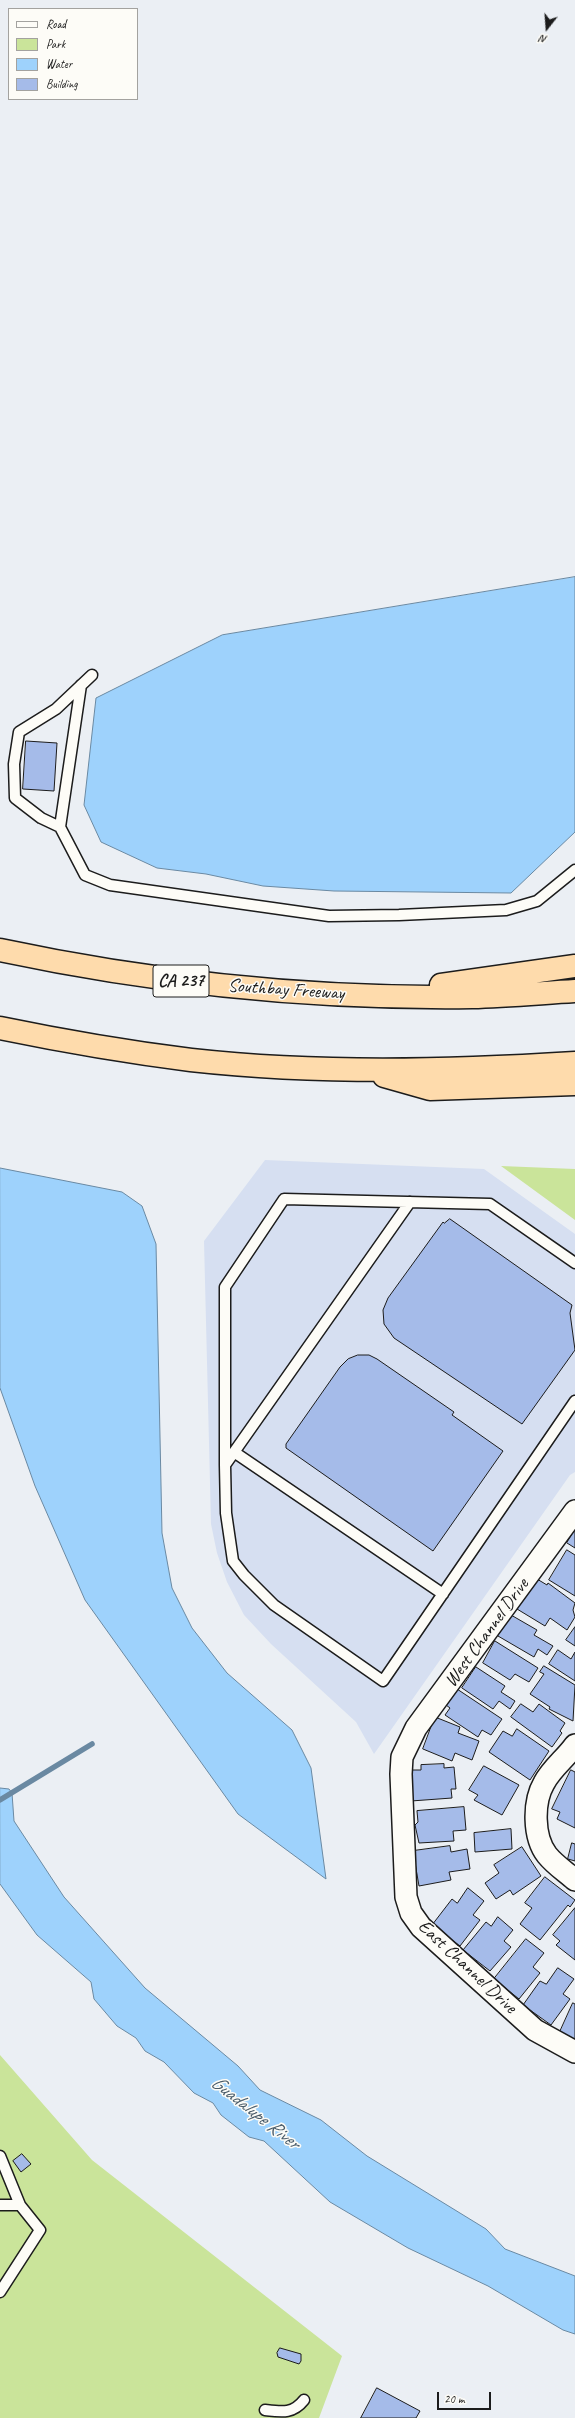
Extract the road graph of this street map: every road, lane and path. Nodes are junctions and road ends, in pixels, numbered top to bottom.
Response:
1 (92, 675) dead end
2 (81, 685) junction
3 (60, 827) junction
4 (575, 870) edge
5 (0, 950) edge
6 (575, 966) edge
7 (575, 991) edge
8 (364, 996) junction
9 (0, 1028) edge
10 (575, 1063) edge
11 (360, 1069) junction
12 (575, 1084) edge
13 (410, 1202) junction
14 (575, 1263) edge
15 (575, 1402) edge
16 (234, 1452) junction
17 (225, 1465) junction
18 (575, 1511) edge
19 (443, 1594) junction
20 (574, 1749) edge
21 (402, 1758) joint
22 (575, 1880) edge
23 (575, 2052) edge
24 (0, 2156) edge
25 (0, 2205) edge
26 (20, 2205) junction
27 (0, 2292) edge
28 (304, 2400) dead end
29 (265, 2410) dead end

1 - 2 lane
2 - 3 lane
2 - 3 lane
3 - 4 lane
5 - 8 highway, Southbay Freeway / CA 237
6 - 8 highway
7 - 8 highway, Southbay Freeway / CA 237
9 - 11 highway
10 - 11 highway
11 - 12 highway
13 - 14 lane
13 - 16 lane
13 - 17 lane
15 - 19 lane
16 - 17 lane
16 - 19 lane
17 - 19 lane
18 - 21 street, West Channel Drive
20 - 22 street
21 - 23 street, East Channel Drive
24 - 26 lane
25 - 26 lane
26 - 27 lane
28 - 29 lane

